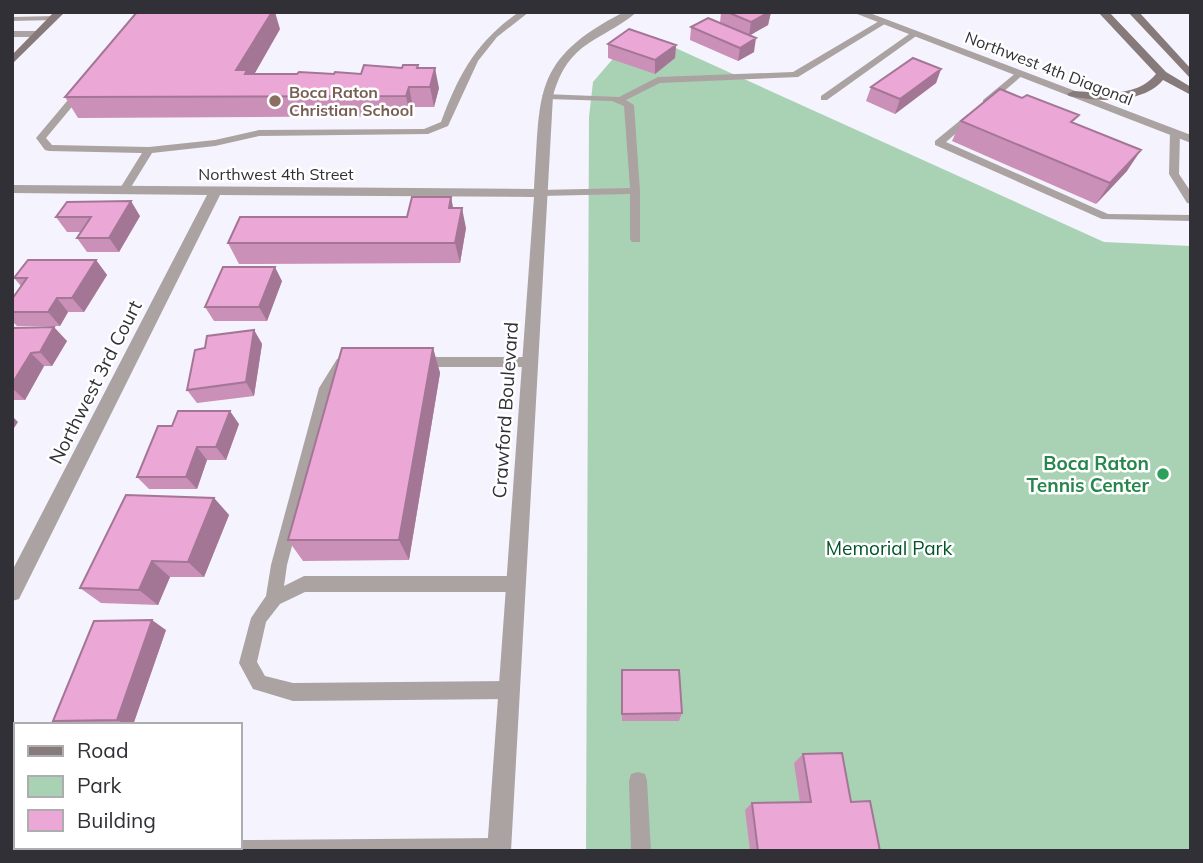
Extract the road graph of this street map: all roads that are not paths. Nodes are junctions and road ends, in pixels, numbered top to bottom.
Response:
1 (524, 12) edge
2 (632, 12) edge
3 (857, 12) edge
4 (1103, 12) edge
5 (1133, 12) edge
6 (57, 15) edge
7 (12, 19) edge
8 (884, 22) junction
9 (12, 34) edge
10 (38, 34) junction
11 (915, 34) junction
12 (12, 61) edge
13 (1020, 74) junction
14 (1162, 74) junction
15 (1191, 76) edge
16 (84, 86) edge
17 (1191, 92) edge
18 (1073, 94) junction
19 (547, 96) junction
20 (824, 98) dead end
21 (620, 100) junction
22 (1175, 133) junction
23 (1191, 139) edge
24 (149, 150) junction
25 (12, 189) edge
26 (124, 190) junction
27 (215, 191) junction
28 (635, 191) junction
29 (540, 192) junction
30 (1191, 201) edge
31 (1191, 218) edge
32 (636, 239) dead end
33 (355, 362) edge
34 (409, 362) edge
35 (529, 362) junction
36 (515, 584) junction
37 (12, 592) edge
38 (274, 599) junction
39 (509, 690) junction
40 (638, 781) dead end
41 (499, 849) edge
42 (212, 850) edge
43 (641, 851) edge

1 - 24 lane
2 - 19 street, Crawford Boulevard
3 - 8 street, Northwest 4th Diagonal
4 - 14 street
5 - 15 street
6 - 7 lane
6 - 10 street
8 - 11 street, Northwest 4th Diagonal
8 - 21 lane
9 - 10 lane
10 - 12 street
11 - 13 street, Northwest 4th Diagonal
11 - 20 lane
13 - 18 street, Northwest 4th Diagonal
13 - 31 lane
14 - 17 street
14 - 18 street
16 - 24 lane
18 - 22 street, Northwest 4th Diagonal
19 - 21 lane
19 - 29 street, Crawford Boulevard
21 - 28 lane
22 - 23 street, Northwest 4th Diagonal
22 - 30 lane
24 - 26 lane
25 - 26 street, Northwest 4th Street
26 - 27 street, Northwest 4th Street
27 - 29 street, Northwest 4th Street
27 - 37 street, Northwest 3rd Court
28 - 29 lane
28 - 32 lane
29 - 35 street, Crawford Boulevard
33 - 38 lane
34 - 35 lane
35 - 36 street, Crawford Boulevard
36 - 38 lane
36 - 39 street, Crawford Boulevard
38 - 39 lane
39 - 41 street, Crawford Boulevard
40 - 43 lane
41 - 42 lane

